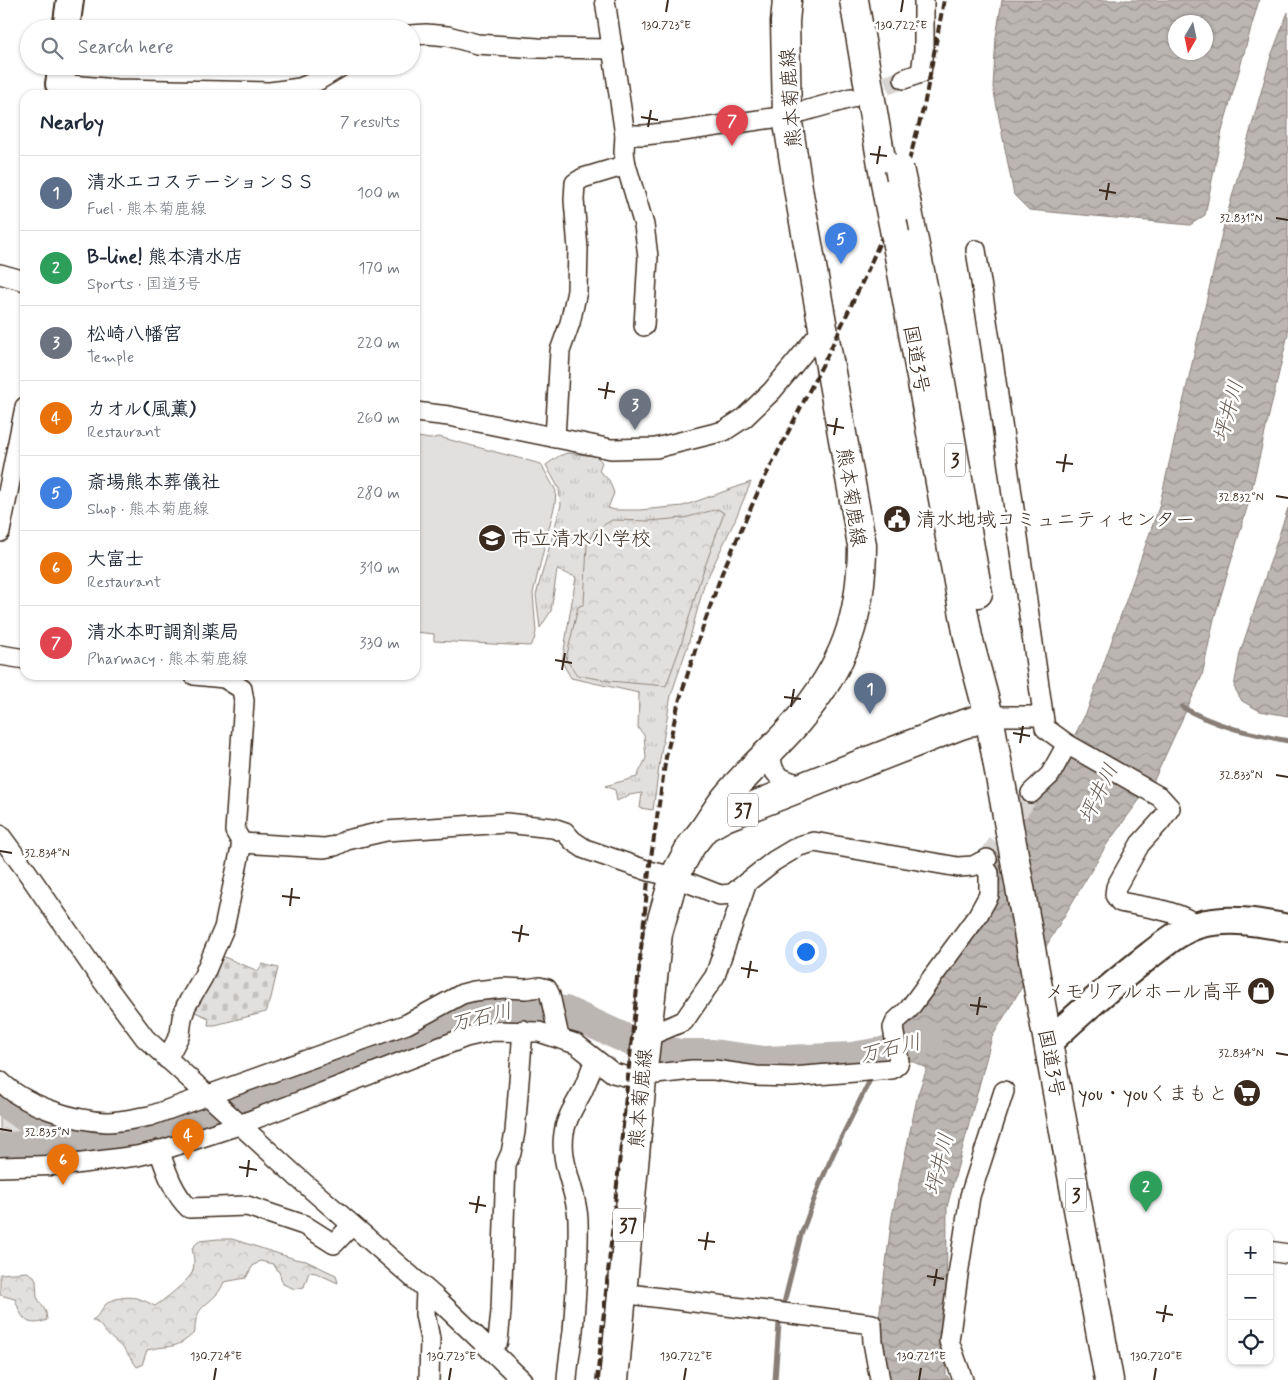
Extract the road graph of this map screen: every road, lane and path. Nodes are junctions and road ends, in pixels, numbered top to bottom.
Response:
1 (70, 0) edge
2 (605, 0) edge
3 (787, 0) edge
4 (854, 0) edge
5 (870, 0) edge
6 (924, 0) edge
7 (67, 20) edge
8 (420, 34) edge
9 (612, 49) junction
10 (327, 75) edge
11 (904, 79) tunnel mouth
12 (59, 82) edge
13 (174, 90) edge
14 (285, 90) edge
15 (851, 98) tunnel mouth
16 (788, 116) junction
17 (625, 135) junction
18 (626, 166) junction
19 (897, 200) junction
20 (976, 250) dead end
21 (0, 274) edge
22 (20, 280) edge
23 (644, 326) dead end
24 (824, 328) junction
25 (420, 413) edge
26 (20, 432) edge
27 (555, 438) junction
28 (0, 532) edge
29 (0, 655) edge
30 (20, 658) edge
31 (227, 680) edge
32 (989, 716) junction
33 (1043, 716) junction
34 (1073, 747) junction
35 (772, 749) junction
36 (804, 786) junction
37 (1031, 794) tunnel mouth
38 (705, 828) junction
39 (0, 835) edge
40 (242, 843) junction
41 (674, 877) junction
42 (747, 882) junction
43 (1196, 925) junction
44 (1288, 928) edge
45 (523, 1030) junction
46 (558, 1033) junction
47 (646, 1037) junction
48 (1049, 1042) junction
49 (167, 1059) junction
50 (595, 1060) junction
51 (643, 1073) junction
52 (0, 1082) edge
53 (1004, 1091) dead end
54 (209, 1098) junction
55 (236, 1122) junction
56 (159, 1150) junction
57 (0, 1167) edge
58 (352, 1225) junction
59 (1273, 1252) edge
60 (1288, 1254) edge
61 (426, 1290) junction
62 (622, 1293) junction
63 (491, 1351) junction
64 (429, 1380) edge
65 (522, 1380) edge
66 (567, 1380) edge
67 (614, 1380) edge
68 (880, 1380) edge
69 (962, 1380) edge
70 (1109, 1380) edge

1 - 7 street
2 - 9 street
3 - 16 main road, 熊本菊鹿線 / 37
4 - 19 main road, 国道3号 / 3
5 - 19 main road, 国道3号 / 3, bridge
6 - 11 street
8 - 9 street
9 - 17 street
10 - 14 street
12 - 13 street
15 - 16 street
16 - 17 street
16 - 24 main road, 熊本菊鹿線 / 37
17 - 18 street
18 - 23 street
18 - 27 street
19 - 32 main road, 国道3号 / 3
19 - 32 main road, 国道3号 / 3, bridge
20 - 33 street
21 - 22 street
24 - 27 street
24 - 35 main road, 熊本菊鹿線 / 37
25 - 27 street
26 - 28 street
29 - 30 street
31 - 40 street
32 - 33 street
32 - 36 main road, 熊本菊鹿線 / 37
32 - 48 main road, 国道3号 / 3
33 - 34 street
34 - 37 street
34 - 43 street
35 - 36 street
35 - 38 main road, 熊本菊鹿線 / 37
36 - 38 main road, 熊本菊鹿線 / 37
38 - 41 main road, 熊本菊鹿線 / 37
39 - 49 street
40 - 41 street
40 - 49 street
41 - 42 street
41 - 47 main road, 熊本菊鹿線 / 37
42 - 47 street
42 - 51 street
43 - 44 street
43 - 48 street
45 - 46 street
45 - 55 street
45 - 63 street
46 - 50 street
46 - 54 street
47 - 51 main road, 熊本菊鹿線 / 37
48 - 70 main road, 国道3号 / 3
49 - 54 street
50 - 51 street
50 - 66 street
51 - 62 main road, 熊本菊鹿線 / 37
52 - 54 street
53 - 69 street
54 - 55 street
55 - 56 street
55 - 58 street
56 - 57 street
56 - 58 street
58 - 61 street
59 - 60 street
61 - 63 street
61 - 64 street
62 - 67 main road, 熊本菊鹿線 / 37
62 - 68 street
63 - 65 street

